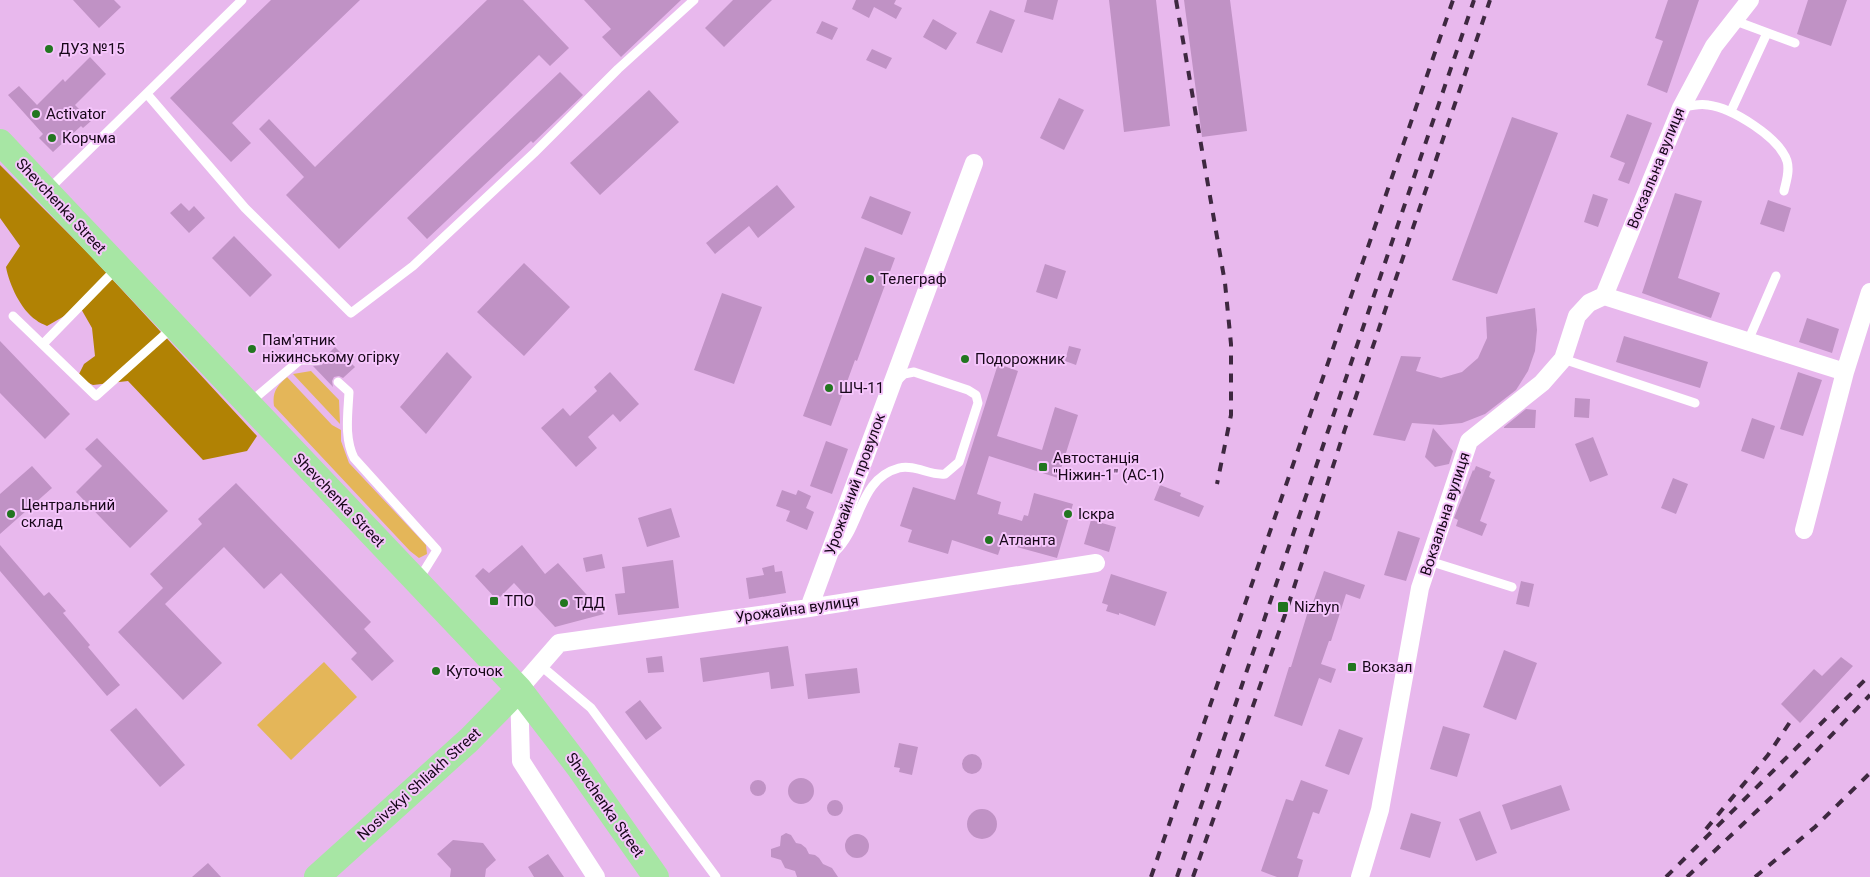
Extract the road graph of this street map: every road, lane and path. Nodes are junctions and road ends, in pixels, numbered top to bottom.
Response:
1 (242, 0) edge
2 (694, 0) edge
3 (1748, 0) edge
4 (1733, 20) junction
5 (1767, 33) junction
6 (1795, 43) dead end
7 (147, 94) junction
8 (1681, 108) junction
9 (1731, 111) junction
10 (0, 142) edge
11 (974, 163) dead end
12 (47, 191) junction
13 (1784, 191) dead end
14 (118, 267) junction
15 (1776, 276) dead end
16 (1870, 292) edge
17 (1604, 296) junction
18 (13, 316) dead end
19 (174, 326) junction
20 (1748, 341) junction
21 (43, 344) junction
22 (1563, 359) junction
23 (318, 360) dead end
24 (1845, 372) junction
25 (338, 382) dead end
26 (890, 392) junction
27 (1695, 403) dead end
28 (248, 404) junction
29 (1804, 530) dead end
30 (828, 559) junction
31 (1429, 561) junction
32 (1096, 563) dead end
33 (418, 581) junction
34 (1512, 587) dead end
35 (809, 608) junction
36 (540, 665) junction
37 (518, 689) junction
38 (317, 877) edge
39 (596, 877) edge
40 (656, 877) edge
41 (716, 877) edge
42 (1360, 877) edge

1 - 7 lane
2 - 7 lane
3 - 4 street, Вокзальна вулиця
4 - 5 lane
4 - 8 street, Вокзальна вулиця
5 - 6 lane
5 - 9 lane
7 - 12 lane
8 - 9 lane
8 - 17 street, Вокзальна вулиця
9 - 13 lane
10 - 12 main road, Shevchenka Street
11 - 26 street, Урожайний провулок
12 - 14 main road, Shevchenka Street
14 - 19 main road, Shevchenka Street
14 - 21 lane
15 - 20 lane
16 - 24 street
17 - 20 street
17 - 22 street, Вокзальна вулиця
18 - 21 lane
19 - 21 lane
19 - 28 main road, Shevchenka Street
20 - 24 street
22 - 27 lane
22 - 31 street, Вокзальна вулиця
23 - 28 lane
24 - 29 street
25 - 33 lane
26 - 30 street, Урожайний провулок
26 - 30 lane
28 - 33 main road, Shevchenka Street
30 - 35 street, Урожайний провулок
31 - 34 lane
31 - 42 street, Вокзальна вулиця
32 - 35 street, Урожайна вулиця
33 - 37 main road, Shevchenka Street
35 - 36 street, Урожайна вулиця
36 - 37 street, Урожайна вулиця
36 - 41 lane
37 - 38 main road, Nosivskyi Shliakh Street
37 - 39 street
37 - 40 main road, Shevchenka Street

